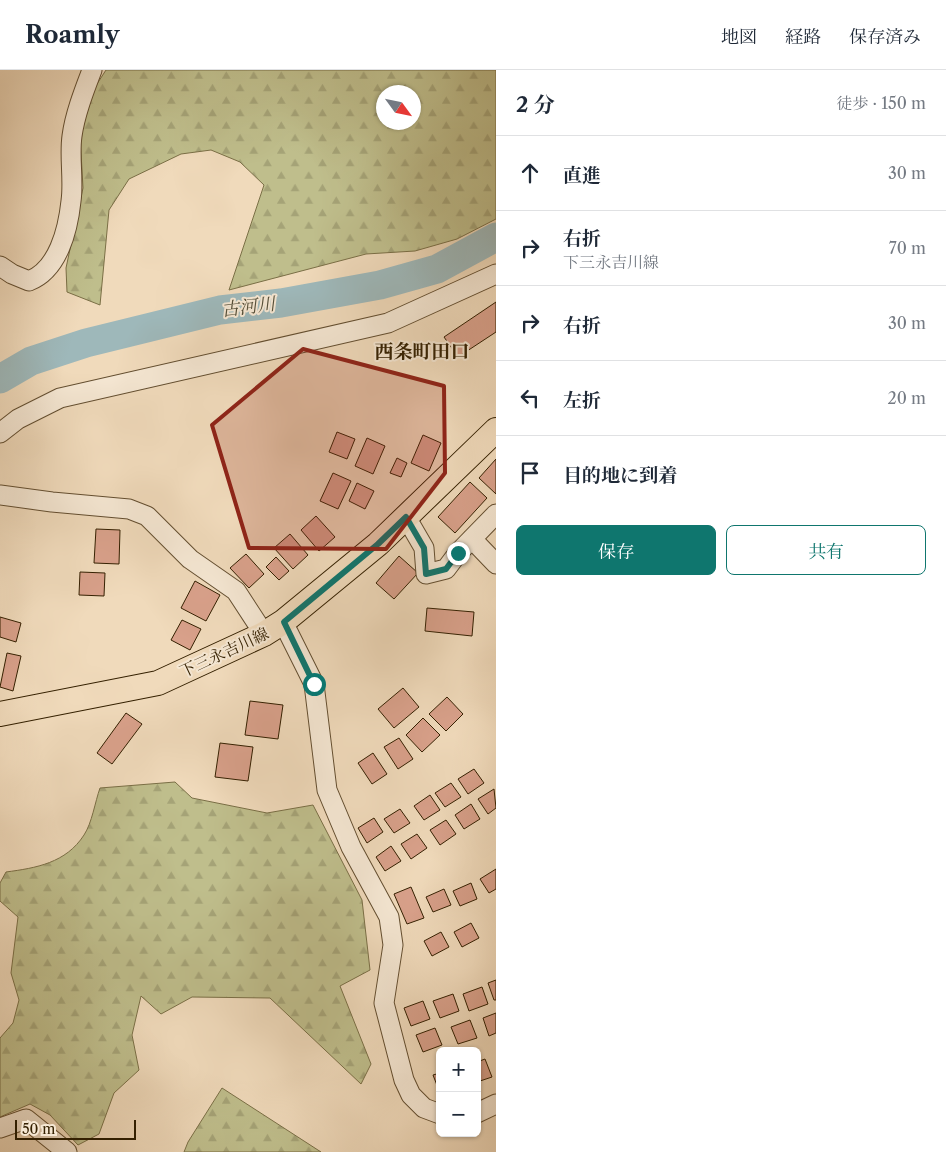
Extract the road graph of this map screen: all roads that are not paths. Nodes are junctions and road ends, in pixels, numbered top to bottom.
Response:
1 (92, 70) edge
2 (0, 266) edge
3 (496, 274) edge
4 (496, 430) edge
5 (0, 433) edge
6 (0, 495) edge
7 (496, 514) edge
8 (406, 517) junction
9 (472, 539) junction
10 (496, 564) edge
11 (274, 628) junction
12 (0, 714) edge
13 (496, 1104) edge
14 (481, 1111) edge
15 (436, 1112) edge
16 (0, 1128) edge
17 (67, 1152) edge

1 - 2 street
3 - 5 street
4 - 8 main road, 下三永吉川線
6 - 11 street
7 - 9 street
8 - 9 street
8 - 11 main road, 下三永吉川線
9 - 10 street
11 - 12 main road, 下三永吉川線
11 - 15 street
13 - 14 street
16 - 17 street

